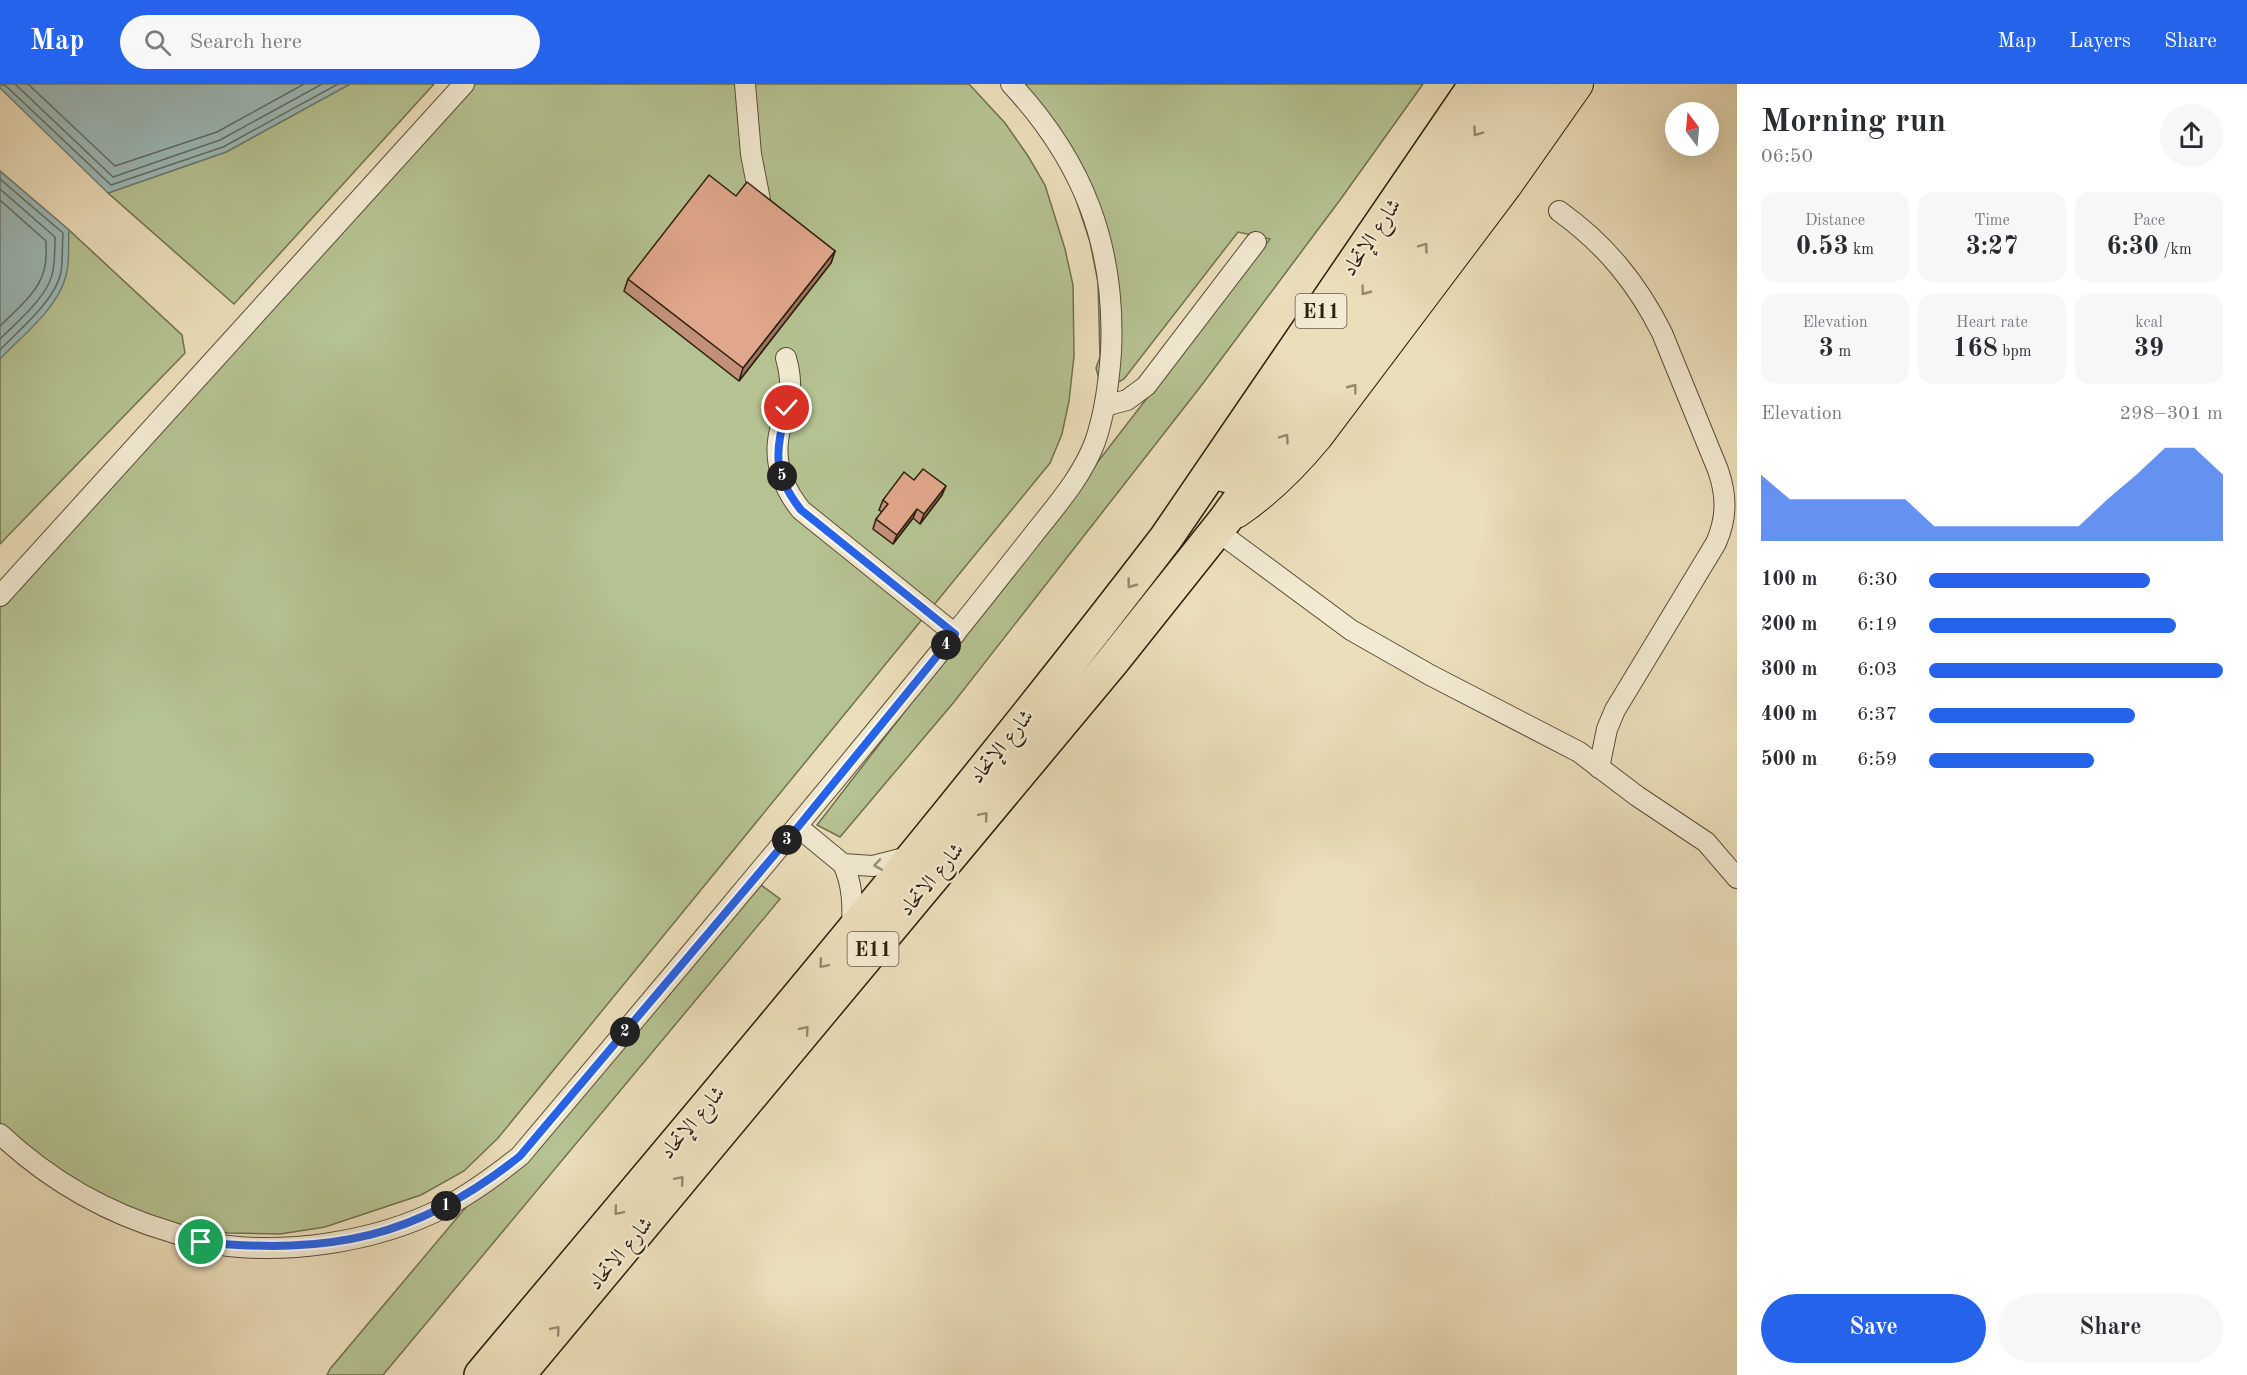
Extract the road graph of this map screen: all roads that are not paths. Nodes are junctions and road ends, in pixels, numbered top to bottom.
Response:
1 (464, 84) edge
2 (745, 84) edge
3 (1011, 84) edge
4 (1476, 84) edge
5 (1510, 84) edge
6 (1541, 84) edge
7 (1576, 84) edge
8 (1592, 84) edge
9 (1506, 185) junction
10 (760, 200) edge
11 (1559, 211) dead end
12 (1256, 242) dead end
13 (786, 358) dead end
14 (1104, 406) junction
15 (1221, 525) junction
16 (1166, 538) junction
17 (0, 596) edge
18 (955, 634) junction
19 (1599, 768) junction
20 (798, 827) junction
21 (912, 856) junction
22 (843, 864) junction
23 (1737, 878) edge
24 (852, 930) junction
25 (0, 1134) edge
26 (481, 1375) edge
27 (518, 1375) edge

1 - 17 street
2 - 10 street
3 - 14 street
4 - 16 highway, شارع الإتحاد / E11
5 -> 16 main road
15 -> 6 highway, E11
7 - 9 main road
8 - 9 main road
15 -> 9 main road
11 - 19 street
12 - 14 street
13 - 18 street
14 - 18 street
15 - 19 street
27 -> 15 highway, شارع الاتحاد / E11
16 -> 21 highway, شارع الإتحاد / E11
18 - 20 street
19 - 23 street
20 - 22 street
20 - 25 street
21 -> 22 street
21 - 24 highway, شارع الإتحاد / E11
22 - 24 street
24 -> 26 highway, شارع الإتحاد / E11

